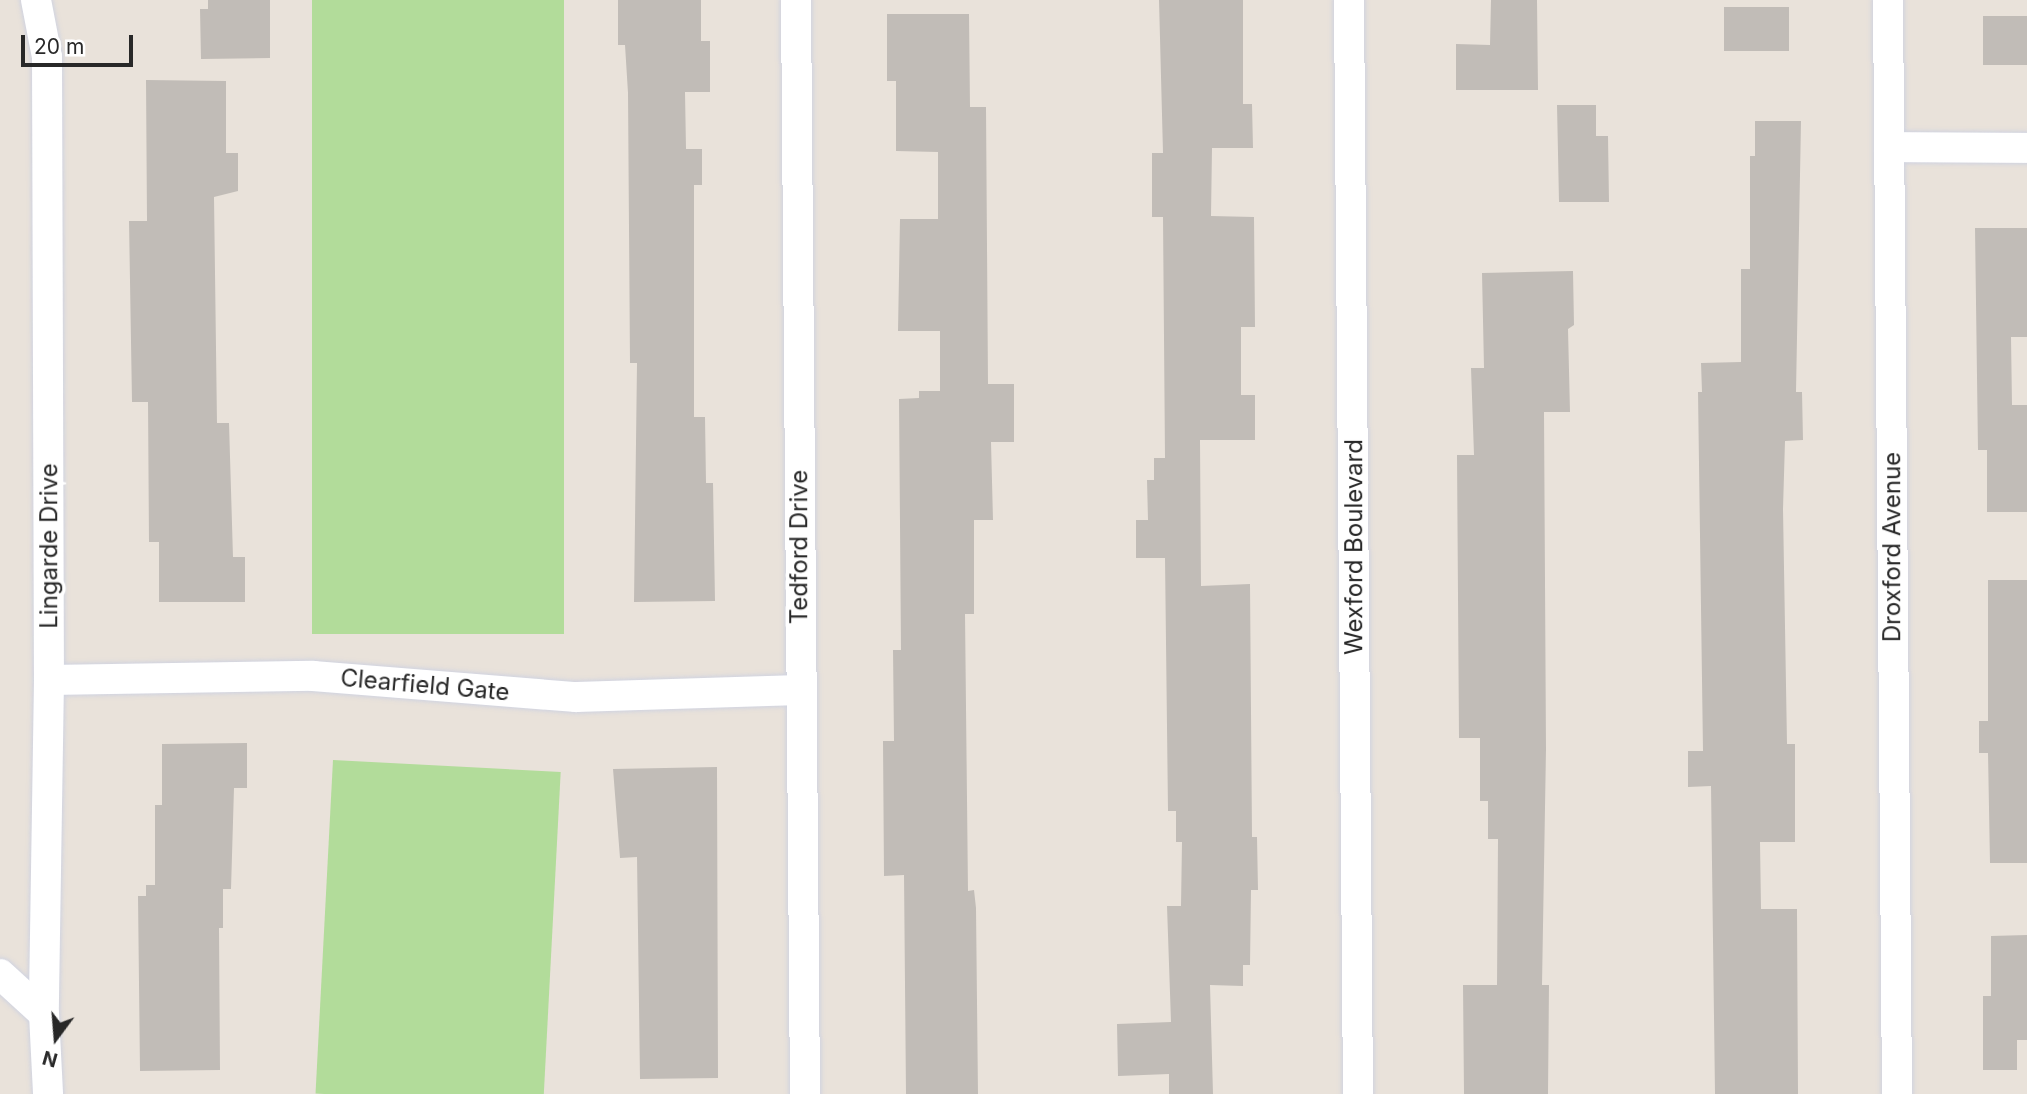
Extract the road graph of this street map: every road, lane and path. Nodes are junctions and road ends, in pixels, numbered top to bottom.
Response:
1 (36, 0) edge
2 (796, 0) edge
3 (1349, 0) edge
4 (1888, 0) edge
5 (1889, 147) junction
6 (2027, 148) edge
7 (49, 680) junction
8 (800, 690) junction
9 (0, 974) edge
10 (44, 1014) junction
11 (48, 1094) edge
12 (805, 1094) edge
13 (1358, 1094) edge
14 (1897, 1094) edge

1 - 7 street, Lingarde Drive
2 - 8 street, Tedford Drive
3 - 13 street, Wexford Boulevard
4 - 5 street, Droxford Avenue
5 - 6 street
5 - 14 street, Droxford Avenue
7 - 8 street, Clearfield Gate
7 - 10 street, Lingarde Drive
8 - 12 street, Tedford Drive
9 - 10 street
10 - 11 street, Lingarde Drive

